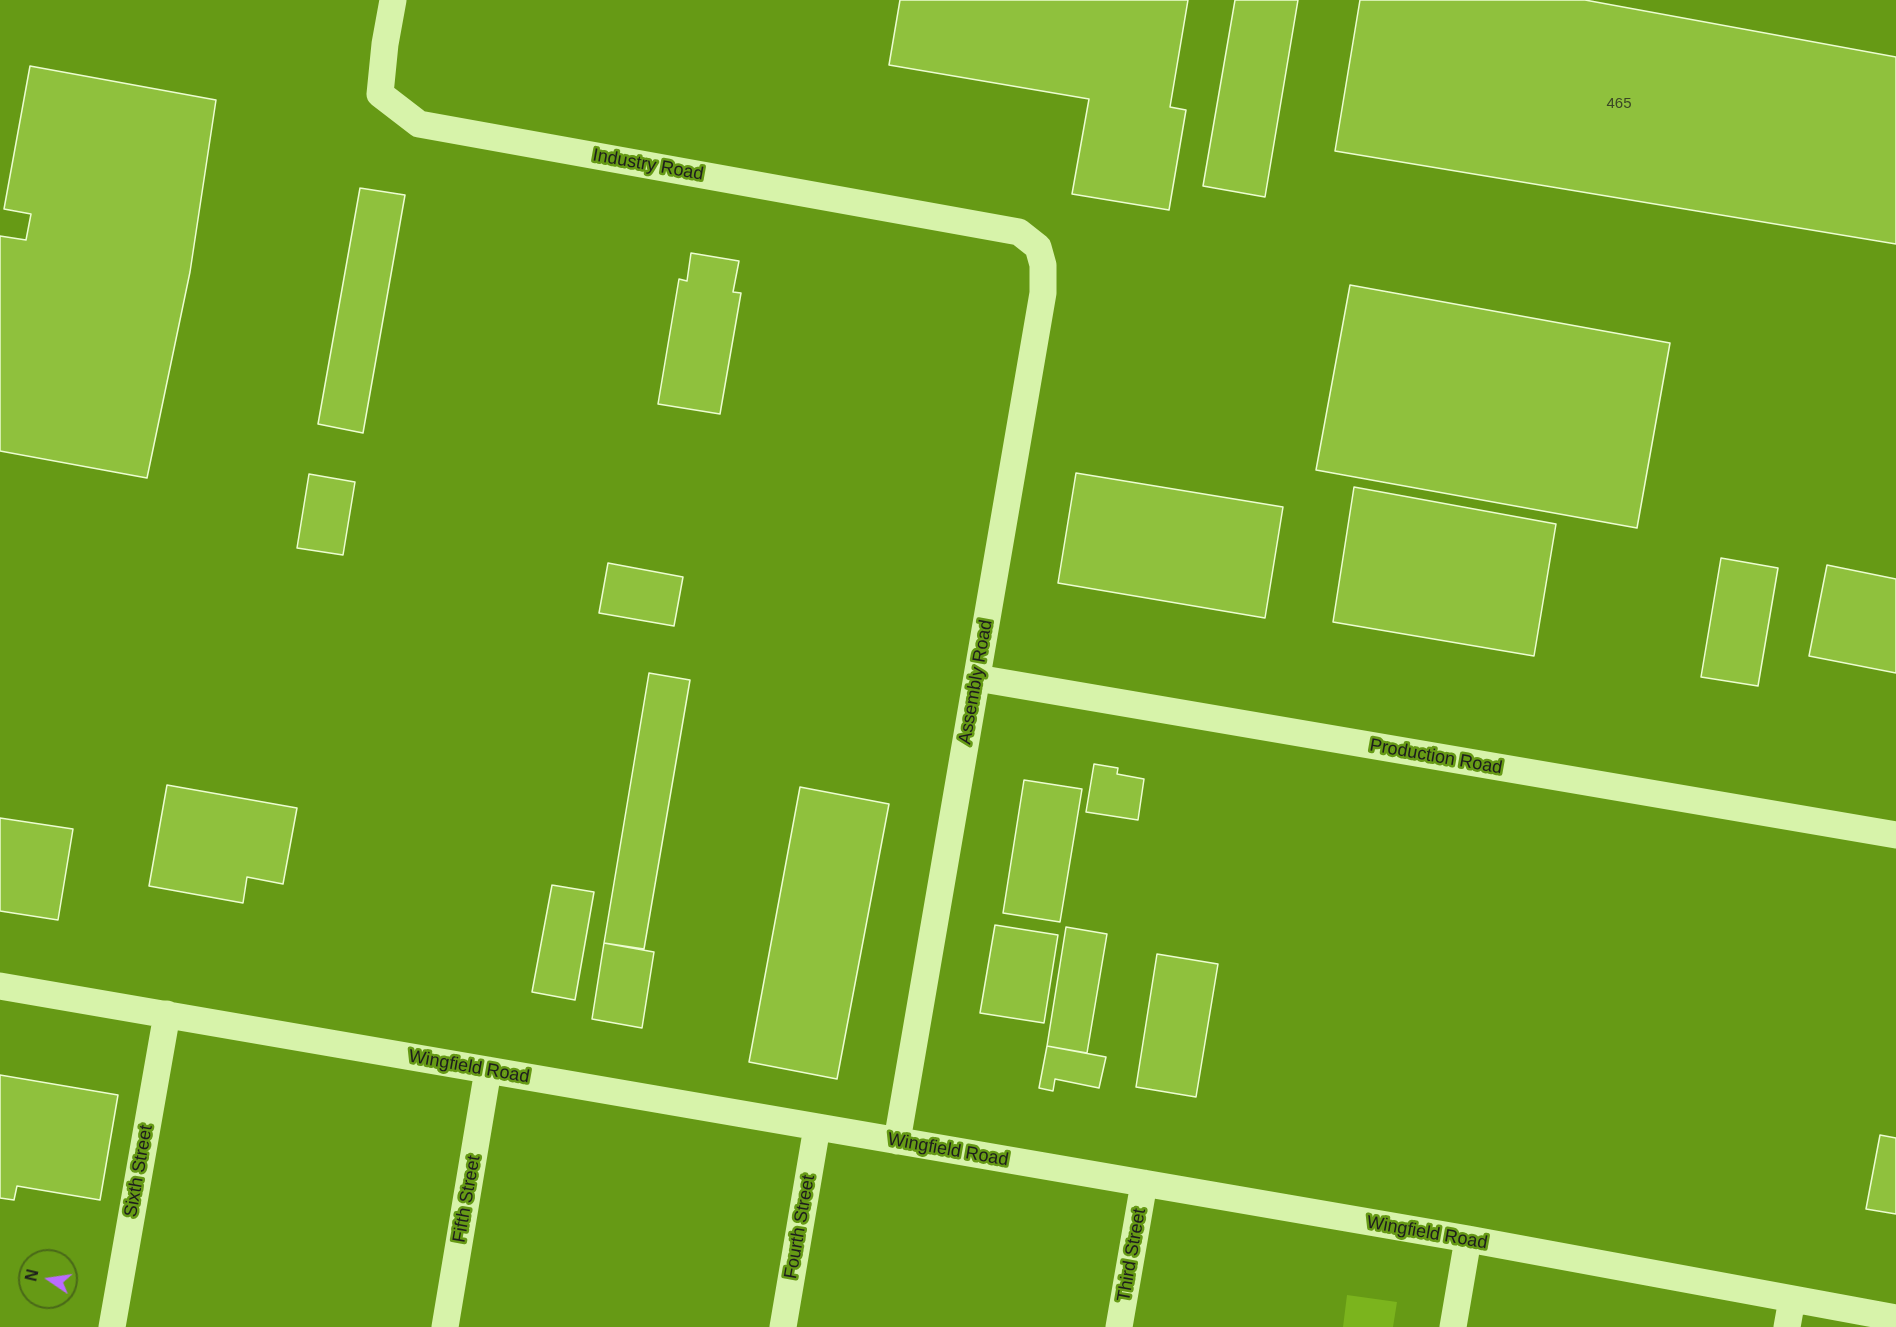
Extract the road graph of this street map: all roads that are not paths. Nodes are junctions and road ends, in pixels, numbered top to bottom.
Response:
1 (393, 0) edge
2 (1019, 232) joint
3 (977, 678) junction
4 (1896, 836) edge
5 (0, 986) edge
6 (167, 1014) junction
7 (488, 1070) junction
8 (817, 1127) junction
9 (897, 1141) junction
10 (1144, 1183) junction
11 (1468, 1239) junction
12 (1792, 1299) junction
13 (1896, 1318) edge
14 (112, 1327) edge
15 (445, 1327) edge
16 (783, 1327) edge
17 (1119, 1327) edge
18 (1453, 1327) edge
19 (1787, 1327) edge

1 - 2 street, Industry Road
2 - 3 street, Assembly Road
3 - 4 street, Production Road
3 - 9 street, Assembly Road
5 - 6 street, Wingfield Road
6 - 7 street, Wingfield Road
6 - 14 street, Sixth Street
7 - 8 street, Wingfield Road
7 - 15 street, Fifth Street
8 - 9 street, Wingfield Road
8 - 16 street, Fourth Street
9 - 10 street, Wingfield Road
10 - 11 street, Wingfield Road
10 - 17 street, Third Street
11 - 12 street, Wingfield Road
11 - 18 street
12 - 13 street, Wingfield Road
12 - 19 street

